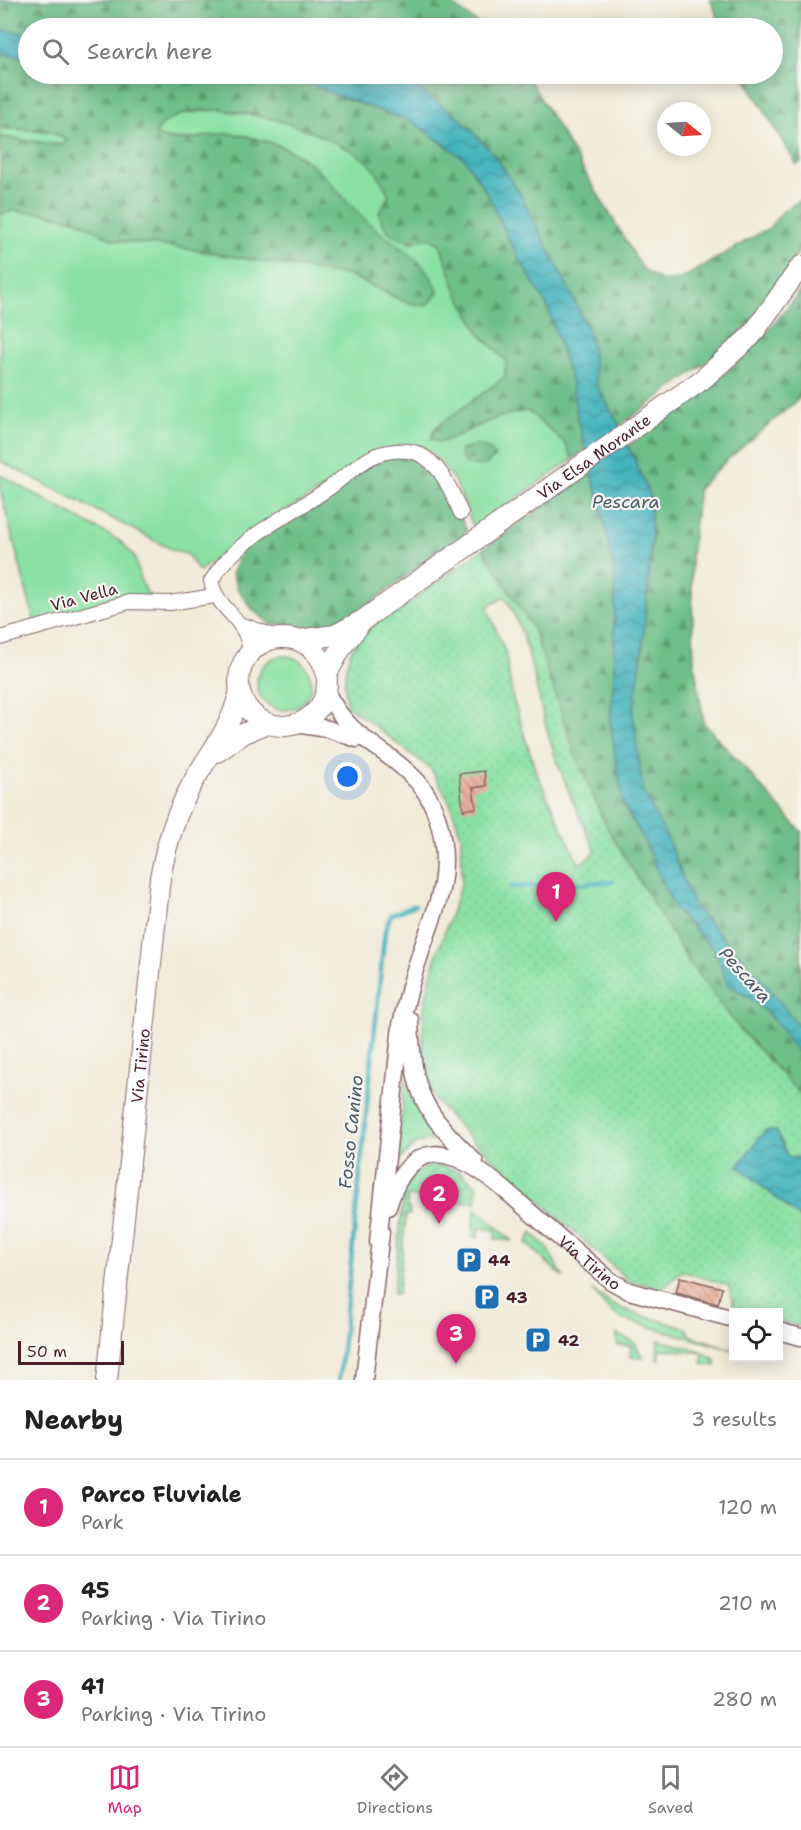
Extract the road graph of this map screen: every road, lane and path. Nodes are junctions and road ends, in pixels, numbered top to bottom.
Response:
1 (801, 266) edge
2 (461, 513) dead end
3 (214, 596) junction
4 (363, 620) junction
5 (243, 625) junction
6 (0, 638) edge
7 (289, 639) junction
8 (250, 653) junction
9 (326, 683) junction
10 (240, 691) junction
11 (267, 723) junction
12 (296, 724) junction
13 (376, 750) junction
14 (208, 760) junction
15 (408, 990) junction
16 (486, 1173) junction
17 (378, 1242) junction
18 (729, 1318) edge
19 (783, 1332) edge
20 (801, 1337) edge
21 (107, 1380) edge
22 (364, 1380) edge

1 - 4 main road, Via Elsa Morante
2 - 3 street
3 - 5 street
3 - 6 street, Via Vella
4 - 7 main road, Via Elsa Morante
4 - 9 main road, Via Elsa Morante
5 - 7 street
5 - 8 street
7 - 8 main road
7 - 9 main road
8 - 10 main road
9 - 12 main road
9 - 13 street
10 - 11 main road
10 - 14 main road, Via Tirino
11 - 12 main road
11 - 14 main road, Via Tirino
12 - 13 street
13 - 15 street
14 - 21 main road, Via Tirino
15 - 16 street
15 - 17 street
16 - 17 street, Via Tirino
16 - 18 street, Via Tirino
17 - 22 street, Via Tirino
19 - 20 street

